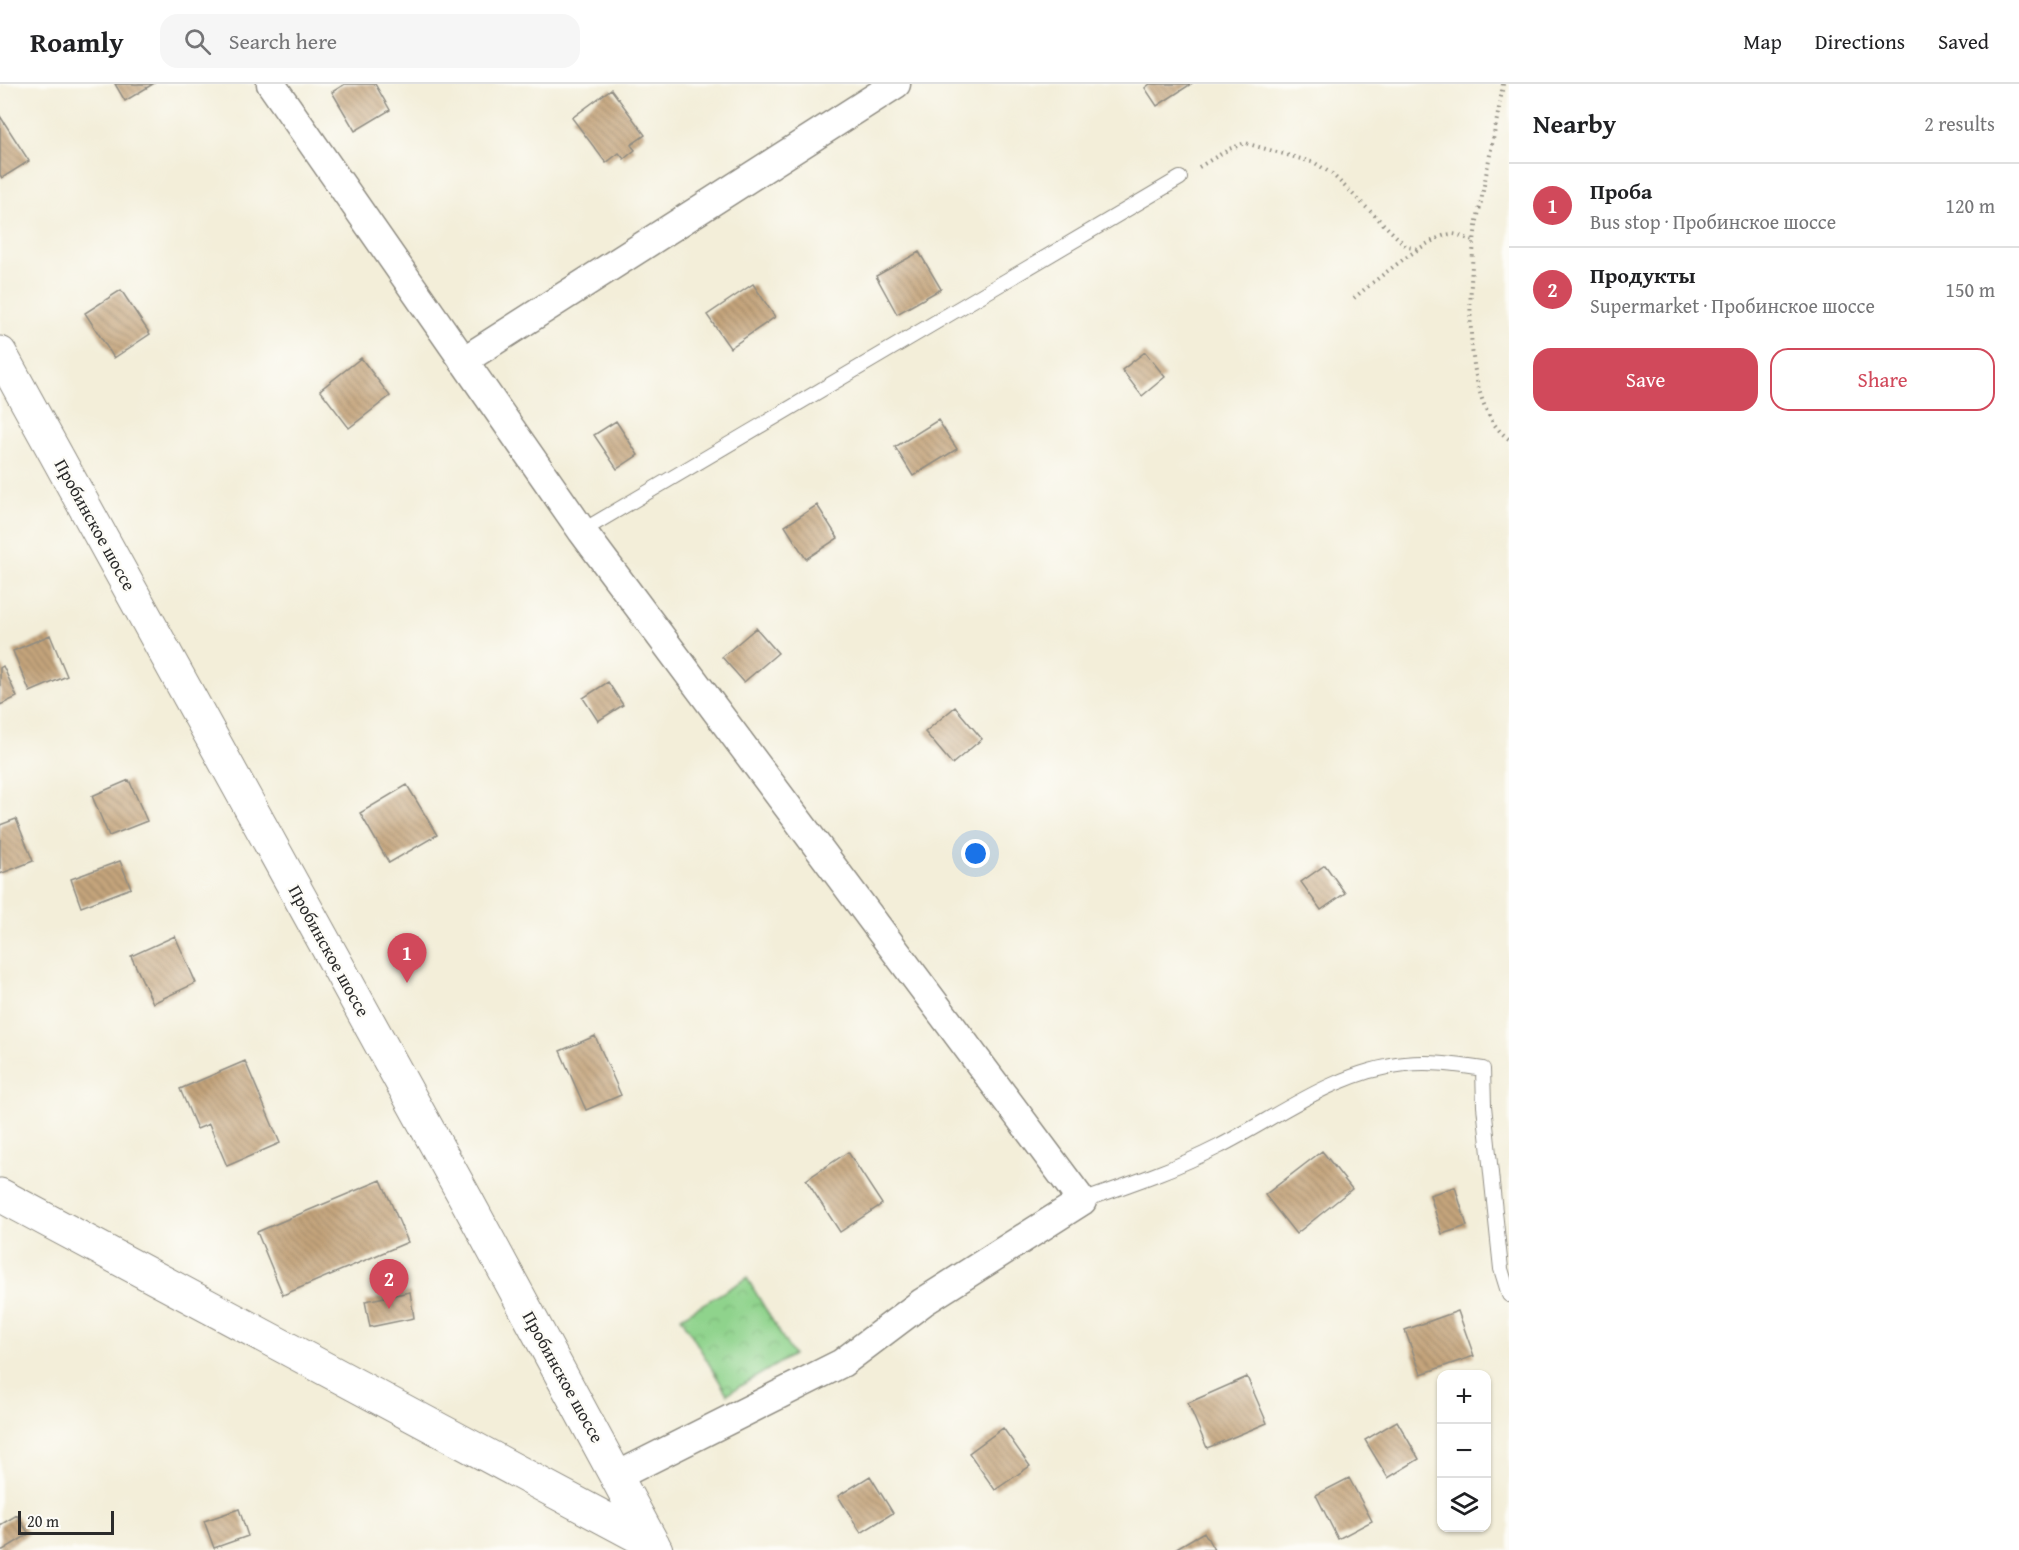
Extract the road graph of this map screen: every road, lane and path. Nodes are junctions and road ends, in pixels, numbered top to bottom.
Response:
1 (271, 84) edge
2 (896, 84) edge
3 (1503, 84) edge
4 (1180, 178) joint
5 (1474, 241) junction
6 (1420, 249) junction
7 (1354, 298) dead end
8 (0, 352) edge
9 (463, 361) junction
10 (1509, 439) edge
11 (582, 531) junction
12 (0, 1195) edge
13 (1082, 1201) junction
14 (1509, 1295) edge
15 (617, 1476) junction
16 (657, 1548) edge

1 - 9 street
2 - 9 street
3 - 5 path
4 - 6 path
4 - 11 lane
5 - 6 path
5 - 10 path
6 - 7 path
8 - 15 main road, Пробинское шоссе
9 - 11 street
11 - 13 street
12 - 16 main road
13 - 14 lane
13 - 15 street
15 - 16 main road, Пробинское шоссе

